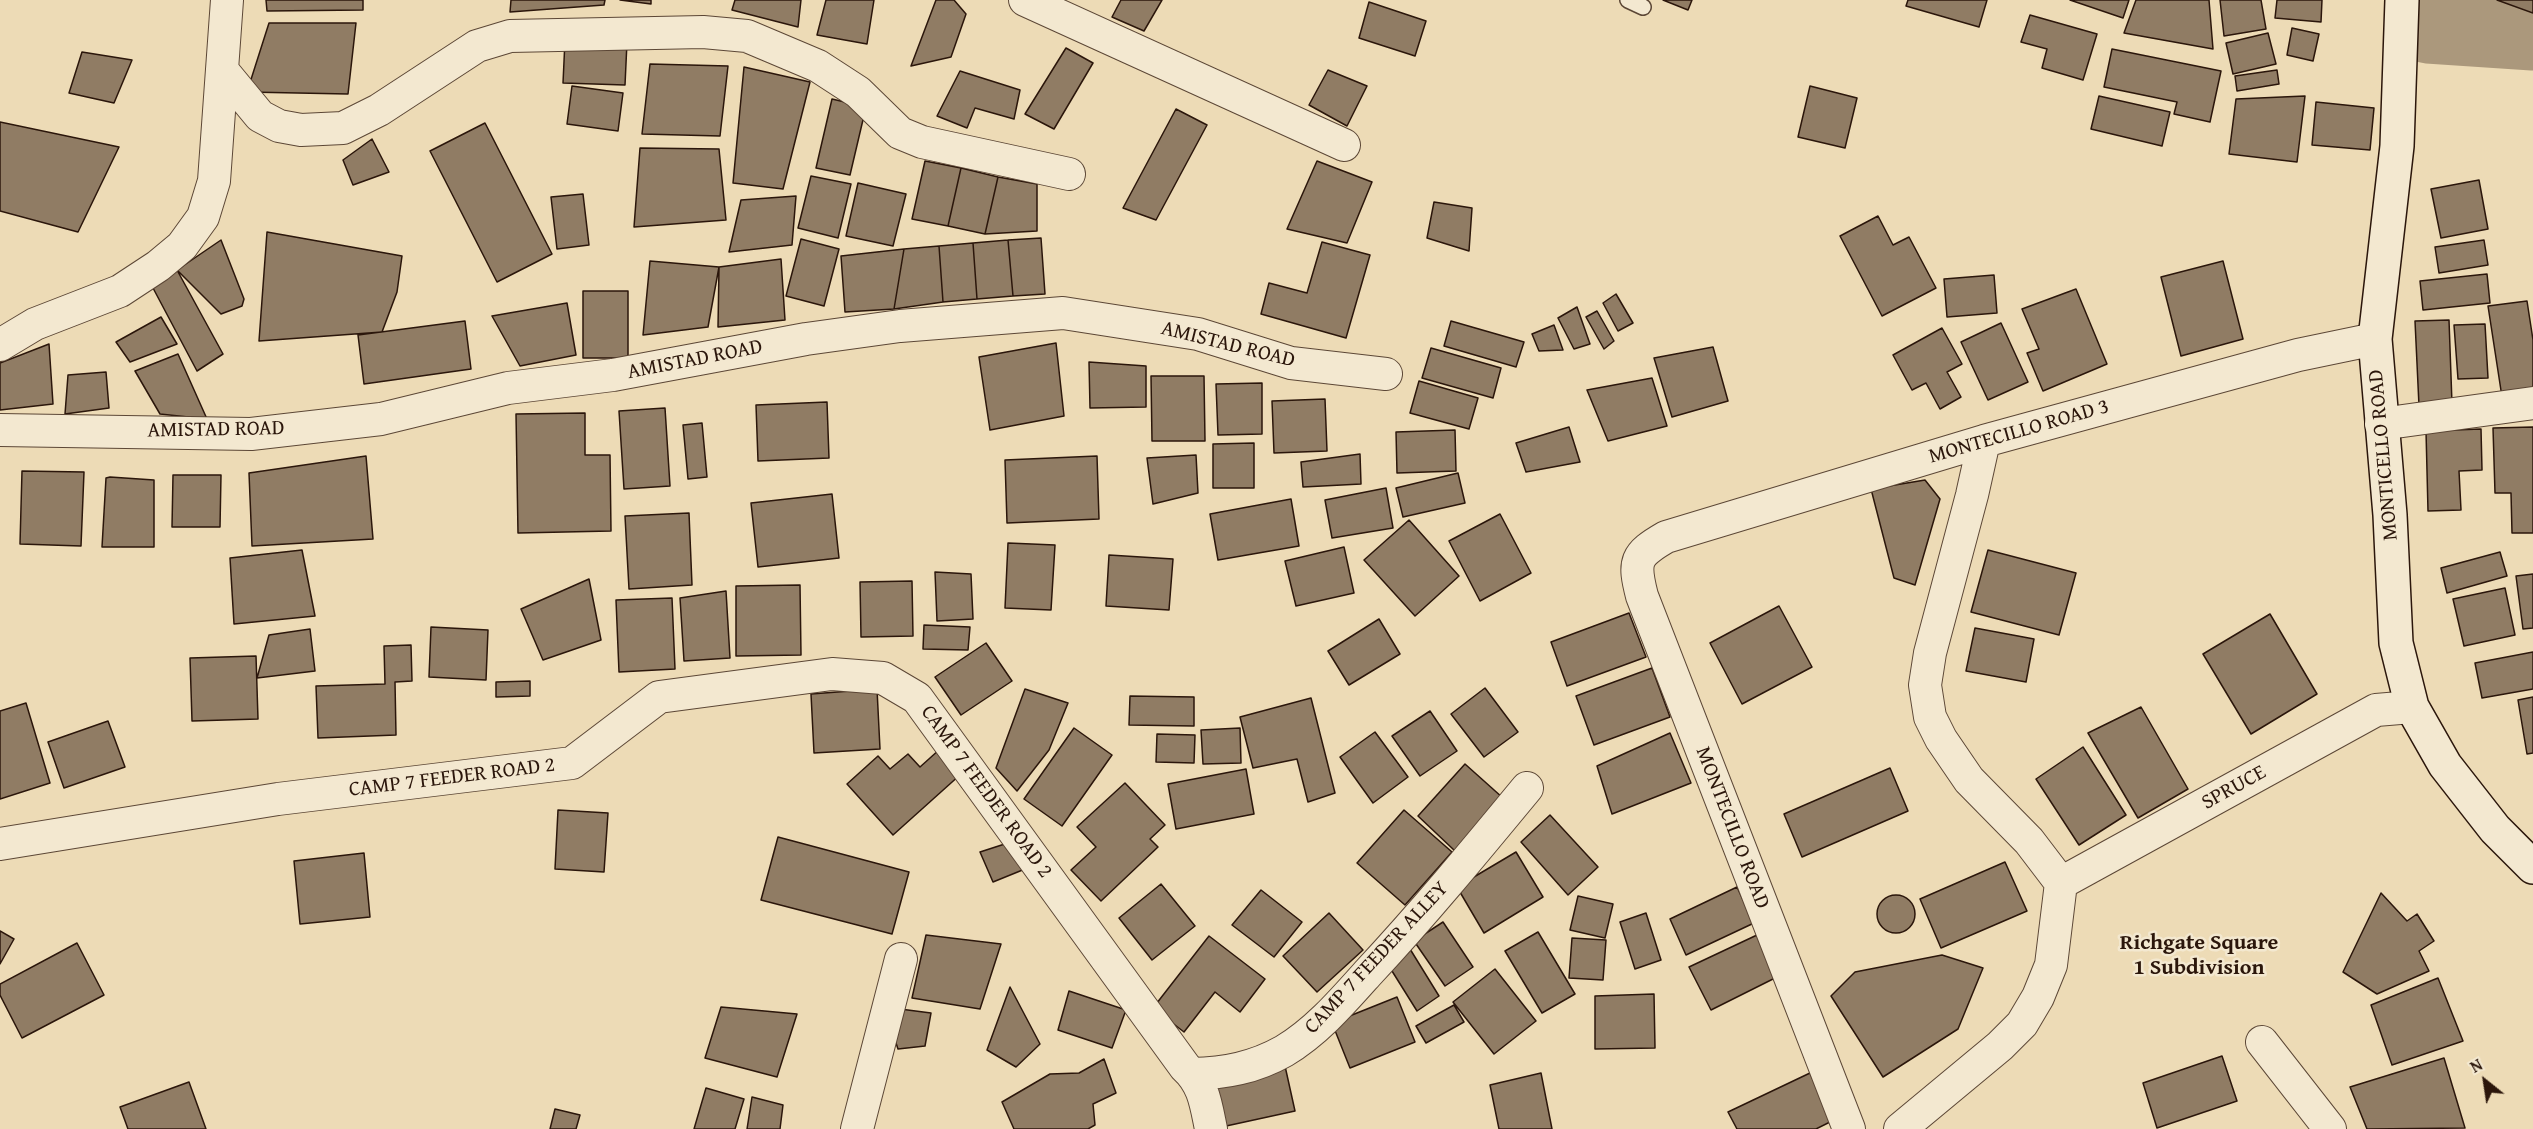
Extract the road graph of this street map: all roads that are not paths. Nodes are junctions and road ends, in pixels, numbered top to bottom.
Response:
1 (227, 0) edge
2 (1025, 0) edge
3 (1628, 0) edge
4 (2402, 0) edge
5 (1643, 7) dead end
6 (222, 70) junction
7 (1344, 145) dead end
8 (1068, 174) dead end
9 (2374, 339) junction
10 (0, 345) edge
11 (1386, 374) dead end
12 (2533, 403) edge
13 (2381, 424) junction
14 (0, 430) edge
15 (1984, 441) junction
16 (1666, 537) joint
17 (2412, 708) junction
18 (1527, 788) dead end
19 (0, 844) edge
20 (2533, 867) edge
21 (2061, 883) junction
22 (901, 959) dead end
23 (2262, 1042) dead end
24 (1192, 1074) junction
25 (857, 1129) edge
26 (1210, 1129) edge
27 (1849, 1129) edge
28 (1900, 1129) edge
29 (2330, 1129) edge

1 - 6 street
2 - 7 street
3 - 5 lane
4 - 9 main road, MONTICELLO ROAD
6 - 8 street
6 - 10 street
9 - 13 main road, MONTICELLO ROAD
9 - 15 street, MONTECILLO ROAD 3
11 - 14 street, AMISTAD ROAD
12 - 13 street
13 - 17 main road, MONTICELLO ROAD
15 - 16 street, MONTECILLO ROAD 3
15 - 21 street
16 - 27 street, MONTECILLO ROAD
17 - 20 main road, MONTICELLO ROAD
17 - 21 street, SPRUCE
18 - 24 street, CAMP 7 FEEDER ALLEY
19 - 24 street, CAMP 7 FEEDER ROAD 2
21 - 28 street
22 - 25 street
23 - 29 street
24 - 26 street, CAMP 7 FEEDER ROAD 2

